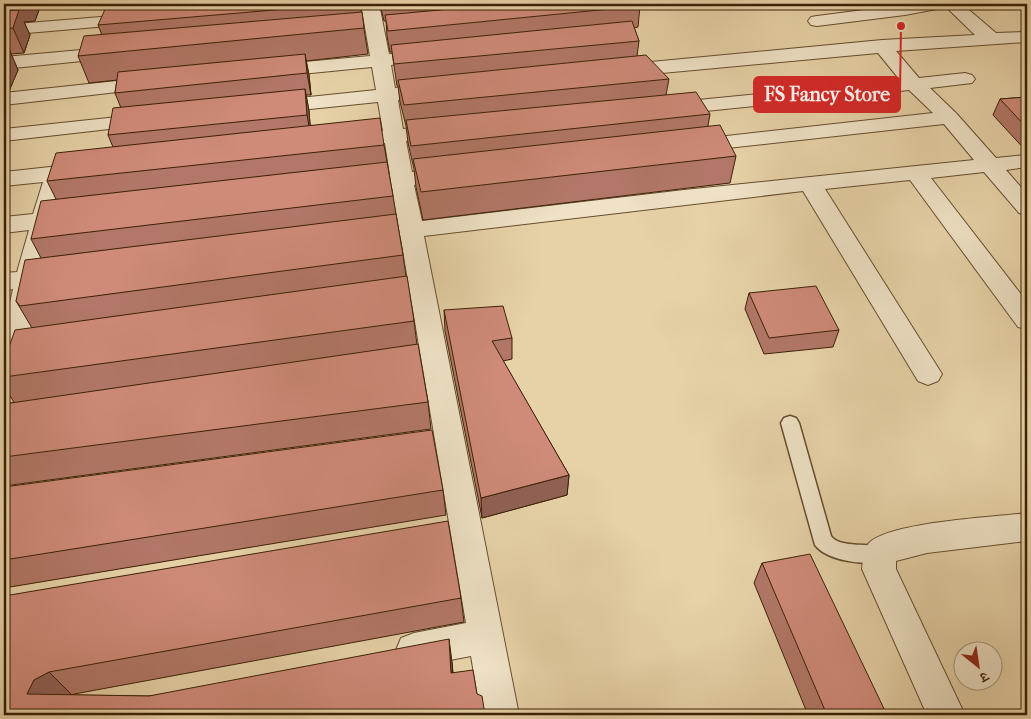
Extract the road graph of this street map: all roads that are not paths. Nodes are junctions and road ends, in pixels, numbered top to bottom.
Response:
1 (807, 4) edge
2 (936, 4) edge
3 (952, 4) edge
4 (153, 18) edge
5 (817, 21) junction
6 (374, 23) edge
7 (4, 30) edge
8 (1027, 37) edge
9 (990, 39) junction
10 (882, 46) junction
11 (833, 51) junction
12 (131, 52) edge
13 (420, 56) edge
14 (381, 60) junction
15 (4, 63) edge
16 (252, 73) edge
17 (600, 73) edge
18 (965, 79) dead end
19 (172, 81) edge
20 (914, 84) junction
21 (455, 88) edge
22 (387, 95) junction
23 (4, 99) edge
24 (250, 110) edge
25 (650, 110) edge
26 (949, 117) junction
27 (161, 119) edge
28 (464, 129) edge
29 (4, 135) edge
30 (395, 136) junction
31 (328, 143) edge
32 (674, 148) edge
33 (1027, 161) edge
34 (990, 165) junction
35 (105, 168) edge
36 (470, 172) edge
37 (916, 172) junction
38 (56, 173) junction
39 (4, 179) edge
40 (402, 180) junction
41 (810, 184) junction
42 (335, 188) edge
43 (1027, 208) edge
44 (92, 215) edge
45 (44, 220) junction
46 (4, 225) edge
47 (412, 230) junction
48 (343, 239) edge
49 (78, 272) edge
50 (28, 279) junction
51 (4, 282) edge
52 (1027, 320) edge
53 (42, 345) edge
54 (435, 358) junction
55 (406, 362) edge
56 (928, 374) dead end
57 (790, 423) dead end
58 (1025, 532) edge
59 (880, 554) junction
60 (486, 636) junction
61 (380, 657) edge
62 (500, 715) edge
63 (946, 715) edge

1 - 5 street
2 - 5 street
3 - 9 street
4 - 7 street
5 - 11 street
6 - 14 street
8 - 9 street
9 - 10 street
10 - 11 street
10 - 20 street
11 - 17 street
12 - 15 street
13 - 14 street
14 - 16 street
14 - 22 street
18 - 20 street
19 - 23 street
20 - 25 street
20 - 26 street
21 - 22 street
22 - 24 street
22 - 30 street
26 - 32 street
26 - 34 street
27 - 29 street
28 - 30 street
30 - 31 street
30 - 40 street
33 - 34 street
34 - 37 street
34 - 43 street
35 - 38 street
36 - 40 street
37 - 41 street
37 - 52 street
38 - 39 street
38 - 45 street
40 - 42 street
40 - 47 street
41 - 47 street
41 - 56 street
44 - 45 street
45 - 46 street
45 - 50 street
47 - 48 street
47 - 54 street
49 - 50 street
50 - 51 street
50 - 53 street
54 - 55 street
54 - 60 street
57 - 59 lane
58 - 59 street
59 - 63 street
60 - 61 street
60 - 62 street

